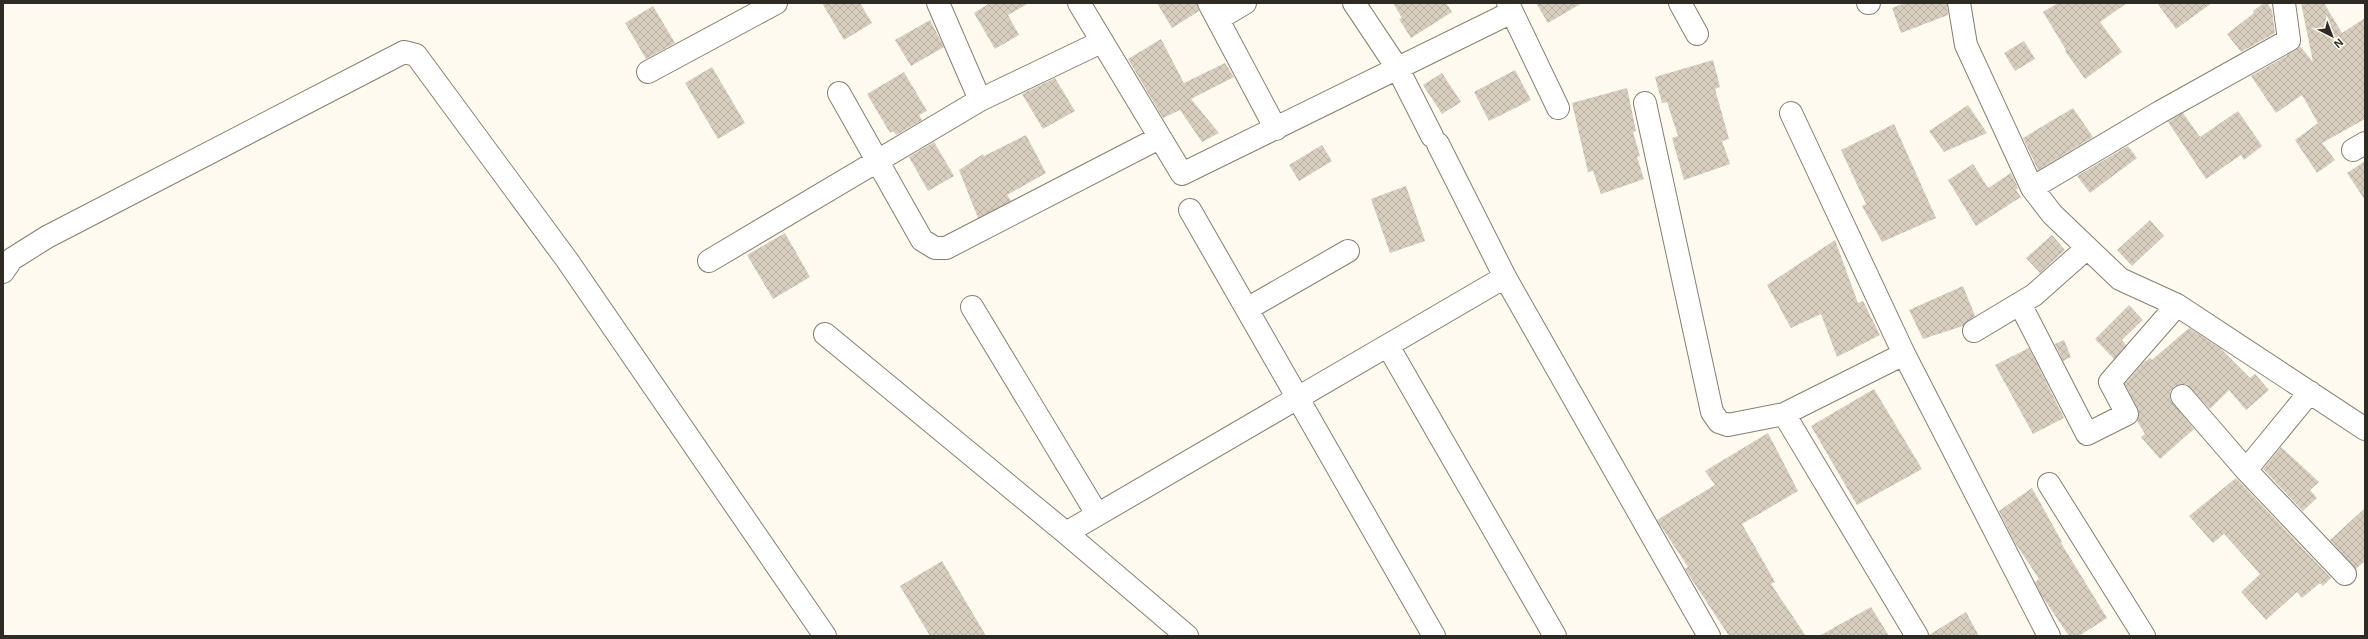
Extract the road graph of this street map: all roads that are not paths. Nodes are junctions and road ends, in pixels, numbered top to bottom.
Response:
1 (776, 3) edge
2 (938, 3) edge
3 (1079, 3) edge
4 (1245, 3) edge
5 (1354, 3) edge
6 (1680, 3) edge
7 (1960, 3) edge
8 (2284, 3) edge
9 (1510, 8) edge
10 (1213, 11) edge
11 (1697, 34) dead end
12 (1101, 42) junction
13 (1398, 69) junction
14 (648, 72) dead end
15 (839, 93) dead end
16 (980, 100) junction
17 (1645, 103) dead end
18 (1558, 108) dead end
19 (1792, 113) dead end
20 (1276, 130) junction
21 (1159, 138) junction
22 (876, 162) junction
23 (2032, 188) junction
24 (1190, 210) dead end
25 (2087, 248) junction
26 (1348, 251) dead end
27 (709, 261) dead end
28 (3, 272) edge
29 (1505, 277) junction
30 (2020, 304) junction
31 (2177, 305) junction
32 (972, 307) dead end
33 (1247, 310) junction
34 (1974, 331) dead end
35 (825, 334) dead end
36 (1388, 346) junction
37 (1904, 354) junction
38 (2310, 392) junction
39 (2182, 396) dead end
40 (1297, 398) junction
41 (1784, 414) junction
42 (2365, 429) edge
43 (2246, 470) junction
44 (2050, 484) dead end
45 (1097, 514) junction
46 (1066, 532) junction
47 (2345, 574) dead end
48 (825, 636) edge
49 (1187, 636) edge
50 (1434, 636) edge
51 (1556, 636) edge
52 (1709, 636) edge
53 (1917, 636) edge
54 (2049, 636) edge
55 (2144, 636) edge

1 - 14 street
2 - 16 street
3 - 12 street
4 - 10 street
5 - 13 street
6 - 11 street
7 - 23 street
8 - 23 street
9 - 13 street
9 - 18 street
10 - 20 street
12 - 16 street
12 - 21 street
13 - 20 street
13 - 29 street
15 - 22 street
16 - 22 street
17 - 41 street
19 - 37 street
20 - 21 street
21 - 22 street
22 - 27 street
23 - 25 street
24 - 33 street
25 - 30 street
25 - 31 street
26 - 33 street
28 - 48 street
29 - 36 street
29 - 52 street
30 - 31 street
30 - 34 street
31 - 38 street
32 - 45 street
33 - 40 street
35 - 46 street
36 - 40 street
36 - 51 street
37 - 41 street
37 - 54 street
38 - 42 street
38 - 43 street
39 - 43 street
40 - 45 street
40 - 50 street
41 - 53 street
43 - 47 street
44 - 55 street
45 - 46 street
46 - 49 street

